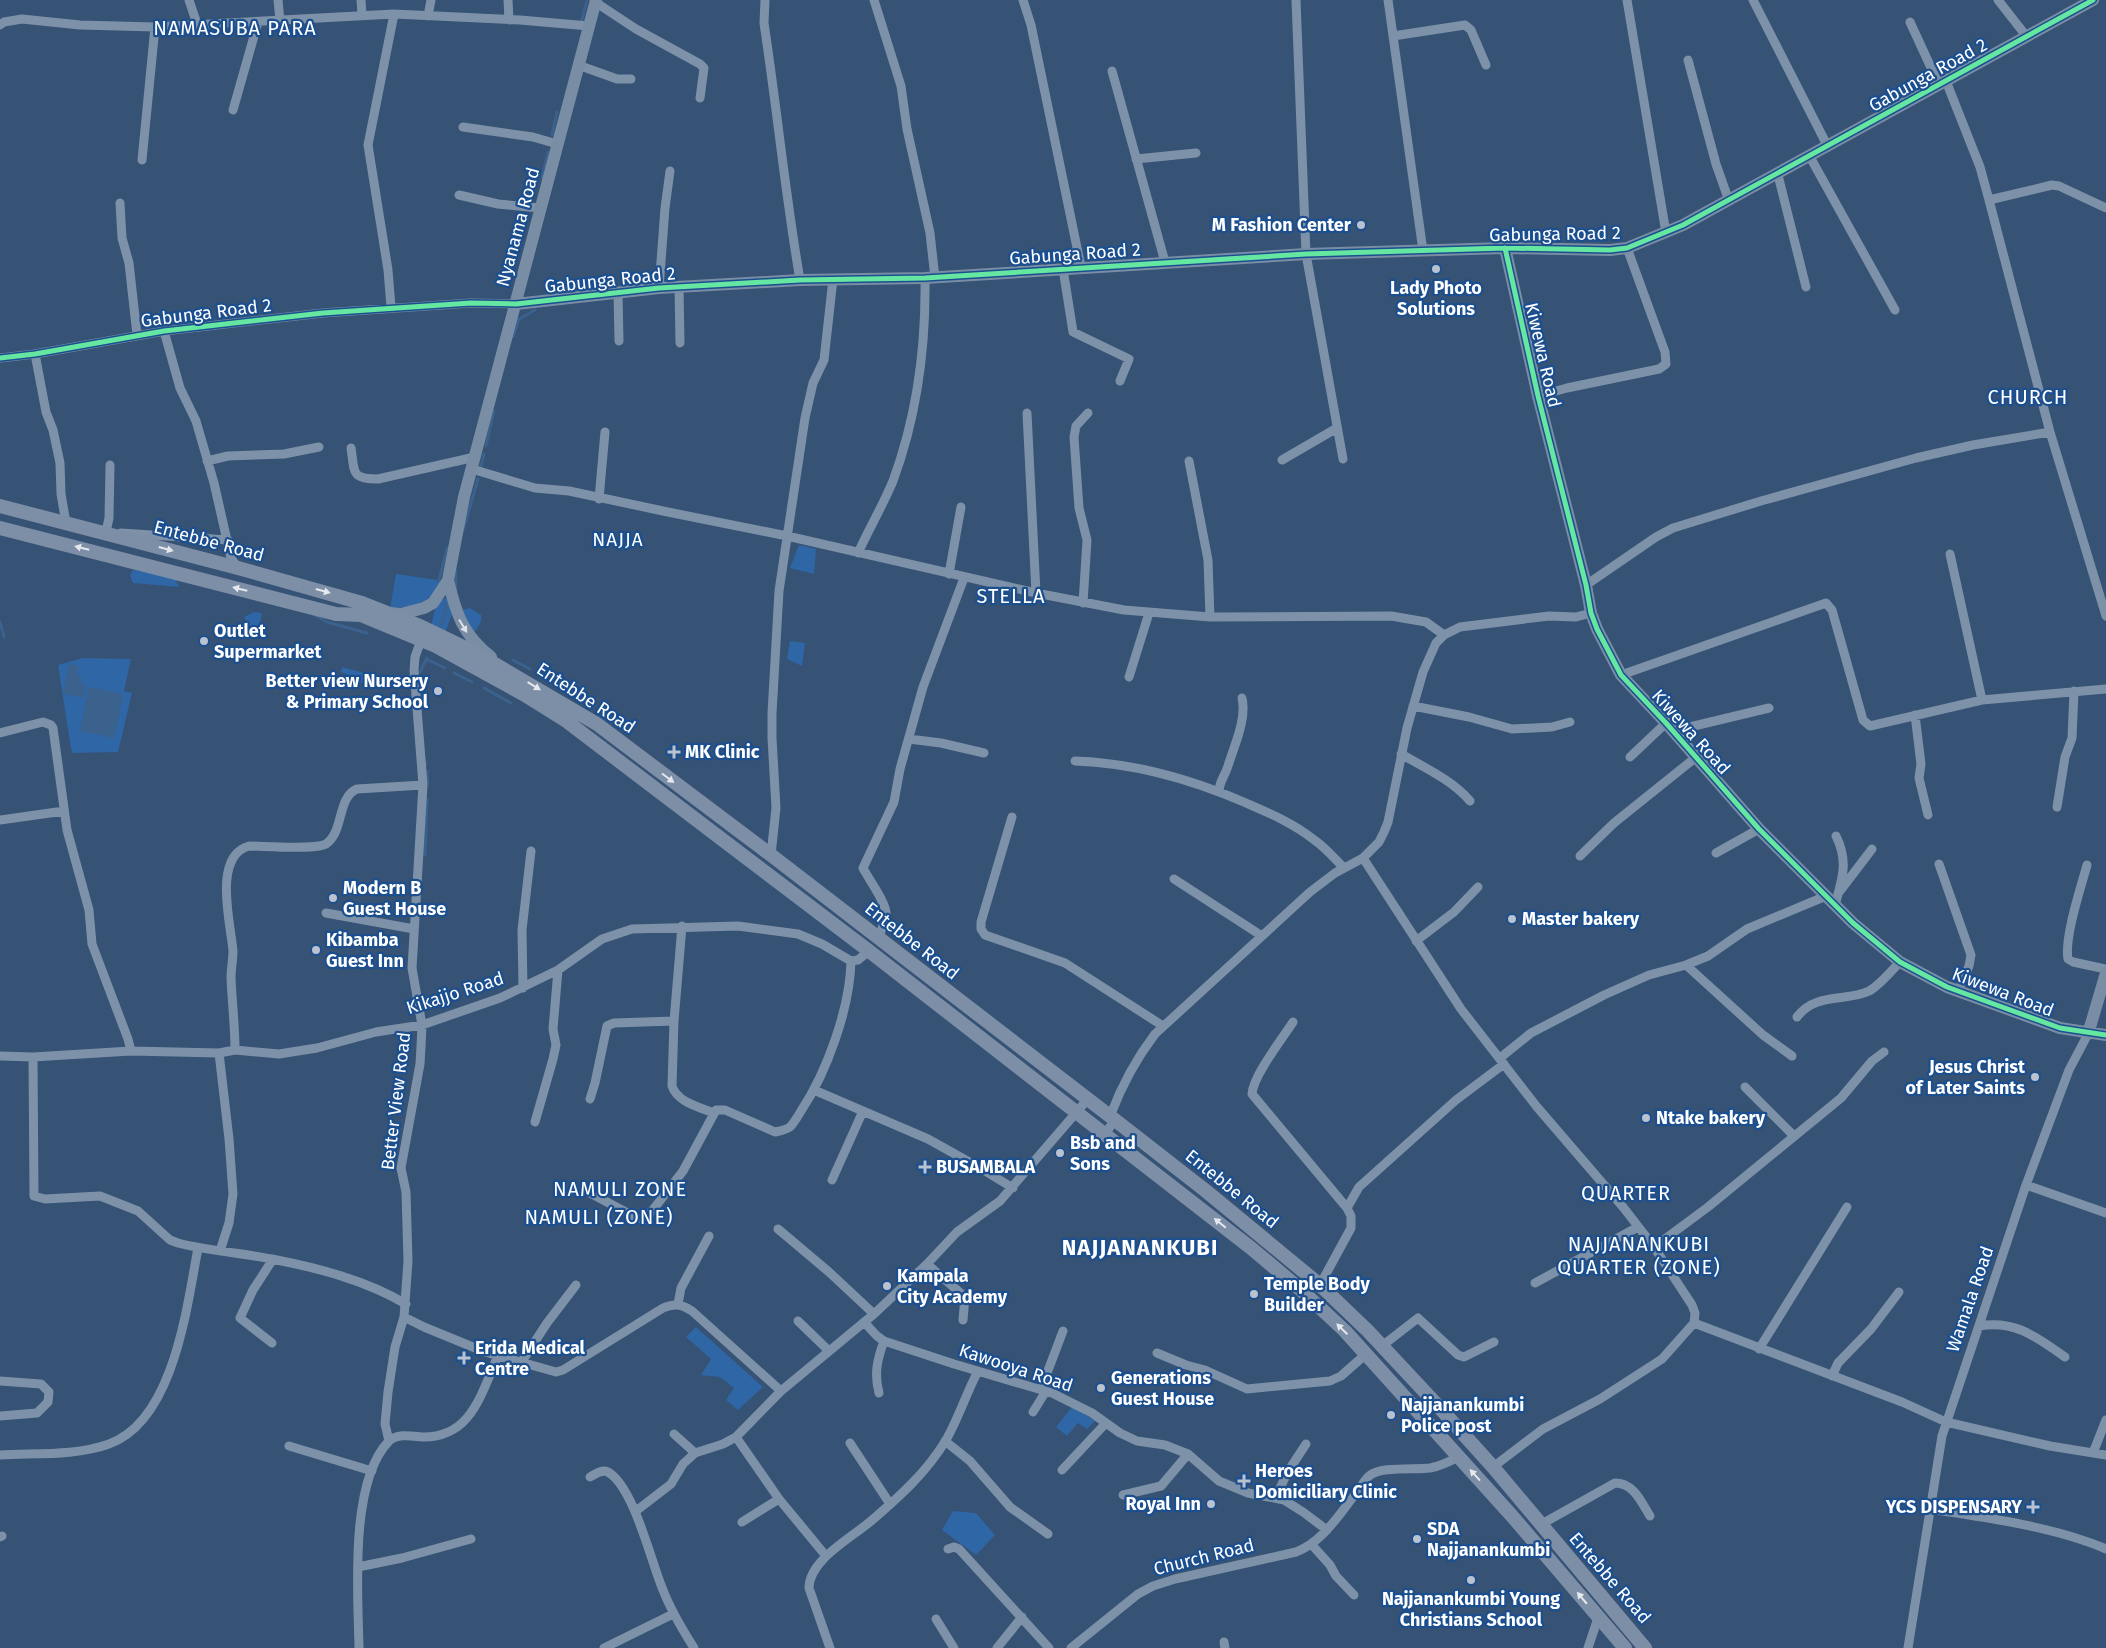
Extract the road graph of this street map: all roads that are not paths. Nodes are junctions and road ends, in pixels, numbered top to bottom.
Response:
1 (189, 0) edge
2 (278, 0) edge
3 (361, 0) edge
4 (431, 0) edge
5 (508, 0) edge
6 (765, 0) edge
7 (874, 0) edge
8 (1024, 0) edge
9 (1296, 0) edge
10 (1388, 0) edge
11 (1627, 0) edge
12 (1753, 0) edge
13 (1998, 0) edge
14 (2093, 0) edge
15 (595, 1) edge
16 (362, 14) junction
17 (394, 14) junction
18 (428, 16) junction
19 (509, 20) junction
20 (280, 21) junction
21 (258, 22) junction
22 (1910, 22) dead end
23 (196, 24) junction
24 (0, 25) edge
25 (589, 26) junction
26 (155, 27) junction
27 (1393, 36) junction
28 (2027, 36) junction
29 (1688, 60) dead end
30 (578, 65) junction
31 (1486, 65) dead end
32 (1112, 71) dead end
33 (631, 79) dead end
34 (1943, 83) junction
35 (700, 98) dead end
36 (232, 110) dead end
37 (463, 127) dead end
38 (558, 144) junction
39 (1828, 147) junction
40 (1196, 153) dead end
41 (1810, 157) junction
42 (1136, 159) junction
43 (142, 160) dead end
44 (670, 171) dead end
45 (1778, 175) junction
46 (459, 195) dead end
47 (1989, 200) junction
48 (1729, 201) junction
49 (120, 203) dead end
50 (540, 208) junction
51 (2106, 208) edge
52 (1666, 233) junction
53 (1505, 248) junction
54 (1626, 248) junction
55 (1423, 251) junction
56 (1306, 254) junction
57 (1166, 262) junction
58 (1063, 268) junction
59 (1081, 268) junction
60 (930, 278) junction
61 (832, 279) junction
62 (800, 280) junction
63 (679, 287) junction
64 (1806, 287) dead end
65 (659, 288) junction
66 (618, 293) junction
67 (516, 304) junction
68 (391, 307) junction
69 (1895, 310) dead end
70 (164, 331) junction
71 (137, 335) junction
72 (619, 341) dead end
73 (680, 343) dead end
74 (35, 354) junction
75 (0, 358) edge
76 (1120, 381) dead end
77 (1538, 396) junction
78 (1026, 413) dead end
79 (1088, 413) dead end
80 (1338, 428) junction
81 (605, 432) dead end
82 (2050, 432) junction
83 (319, 447) dead end
84 (351, 448) dead end
85 (1343, 459) dead end
86 (208, 460) junction
87 (1282, 460) dead end
88 (1189, 461) dead end
89 (473, 463) junction
90 (110, 465) dead end
91 (599, 499) junction
92 (0, 506) edge
93 (961, 506) dead end
94 (66, 523) junction
95 (0, 528) edge
96 (89, 529) junction
97 (106, 532) junction
98 (787, 536) junction
99 (228, 540) junction
100 (858, 553) junction
101 (1950, 554) dead end
102 (238, 568) junction
103 (949, 574) junction
104 (964, 578) junction
105 (448, 580) junction
106 (1586, 585) junction
107 (1036, 594) junction
108 (1083, 603) junction
109 (383, 612) junction
110 (1149, 613) junction
111 (1592, 613) junction
112 (2106, 616) edge
113 (1210, 618) junction
114 (1444, 634) junction
115 (421, 640) junction
116 (507, 670) junction
117 (1621, 676) junction
118 (1129, 677) dead end
119 (2106, 689) edge
120 (2074, 691) junction
121 (1242, 698) dead end
122 (1982, 700) junction
123 (1413, 706) junction
124 (1769, 708) dead end
125 (1915, 715) junction
126 (1570, 722) dead end
127 (1670, 727) junction
128 (0, 733) edge
129 (909, 739) junction
130 (984, 753) dead end
131 (1401, 754) junction
132 (1630, 757) dead end
133 (1696, 758) junction
134 (1075, 761) dead end
135 (423, 785) junction
136 (1219, 792) junction
137 (1470, 801) dead end
138 (2057, 807) dead end
139 (64, 811) junction
140 (1928, 815) dead end
141 (1012, 817) dead end
142 (0, 820) edge
143 (1759, 829) junction
144 (1836, 836) dead end
145 (1872, 849) dead end
146 (531, 851) dead end
147 (1716, 853) dead end
148 (771, 855) junction
149 (1580, 856) dead end
150 (1363, 858) junction
151 (1939, 864) dead end
152 (2087, 865) dead end
153 (1344, 868) junction
154 (1174, 879) dead end
155 (1478, 887) dead end
156 (1833, 898) junction
157 (326, 913) dead end
158 (682, 926) junction
159 (414, 929) junction
160 (1262, 936) junction
161 (878, 938) junction
162 (1416, 941) junction
163 (869, 951) junction
164 (851, 961) junction
165 (1900, 962) junction
166 (1686, 965) junction
167 (2106, 969) edge
168 (558, 970) junction
169 (2106, 973) edge
170 (523, 988) junction
171 (1958, 991) junction
172 (1797, 1017) dead end
173 (674, 1020) junction
174 (1293, 1022) dead end
175 (422, 1025) junction
176 (1163, 1026) junction
177 (2088, 1034) junction
178 (2106, 1035) edge
179 (235, 1050) junction
180 (130, 1051) junction
181 (1884, 1052) dead end
182 (219, 1053) junction
183 (0, 1056) edge
184 (1792, 1056) dead end
185 (33, 1057) junction
186 (1502, 1061) junction
187 (1745, 1088) dead end
188 (814, 1090) junction
189 (590, 1099) dead end
190 (1087, 1100) junction
191 (863, 1111) junction
192 (714, 1113) junction
193 (1075, 1113) junction
194 (1115, 1120) junction
195 (534, 1122) dead end
196 (1104, 1135) junction
197 (1793, 1135) junction
198 (832, 1180) dead end
199 (2026, 1185) junction
200 (1013, 1188) junction
201 (590, 1193) dead end
202 (1847, 1207) dead end
203 (1347, 1208) junction
204 (2106, 1213) edge
205 (1638, 1227) junction
206 (778, 1229) dead end
207 (709, 1236) dead end
208 (1654, 1247) junction
209 (198, 1248) junction
210 (220, 1251) junction
211 (273, 1259) junction
212 (927, 1264) junction
213 (1535, 1283) dead end
214 (576, 1285) dead end
215 (1320, 1285) junction
216 (1899, 1292) dead end
217 (406, 1304) junction
218 (678, 1304) junction
219 (874, 1314) junction
220 (404, 1317) junction
221 (963, 1320) dead end
222 (798, 1321) dead end
223 (864, 1322) junction
224 (1694, 1323) junction
225 (1979, 1326) junction
226 (1063, 1331) dead end
227 (884, 1341) junction
228 (1494, 1342) dead end
229 (272, 1343) dead end
230 (1382, 1346) junction
231 (1759, 1349) junction
232 (828, 1350) junction
233 (1157, 1353) dead end
234 (1366, 1354) junction
235 (498, 1356) junction
236 (2065, 1357) dead end
237 (520, 1363) junction
238 (978, 1371) junction
239 (1832, 1376) junction
240 (0, 1381) edge
241 (1044, 1390) junction
242 (782, 1391) junction
243 (879, 1393) dead end
244 (1033, 1412) dead end
245 (0, 1416) edge
246 (2106, 1420) edge
247 (1946, 1422) junction
248 (1106, 1423) junction
249 (674, 1434) dead end
250 (736, 1436) junction
251 (389, 1441) junction
252 (945, 1441) junction
253 (850, 1443) dead end
254 (1306, 1444) dead end
255 (288, 1446) dead end
256 (695, 1453) junction
257 (2093, 1453) junction
258 (1188, 1454) junction
259 (0, 1455) edge
260 (2106, 1455) edge
261 (1458, 1457) junction
262 (1493, 1467) junction
263 (1062, 1470) dead end
264 (372, 1471) junction
265 (590, 1477) dead end
266 (1123, 1495) dead end
267 (1276, 1497) junction
268 (779, 1499) junction
269 (890, 1504) junction
270 (1929, 1509) junction
271 (636, 1511) junction
272 (1650, 1516) dead end
273 (742, 1522) dead end
274 (1540, 1525) junction
275 (1327, 1530) junction
276 (1048, 1534) dead end
277 (471, 1539) dead end
278 (1312, 1545) junction
279 (948, 1549) dead end
280 (2106, 1549) edge
281 (826, 1556) junction
282 (358, 1567) junction
283 (1354, 1595) dead end
284 (673, 1614) junction
285 (1022, 1616) junction
286 (1598, 1618) junction
287 (936, 1620) dead end
288 (359, 1648) edge
289 (604, 1648) edge
290 (694, 1648) edge
291 (830, 1648) edge
292 (954, 1648) edge
293 (997, 1648) edge
294 (1049, 1648) edge
295 (1071, 1648) edge
296 (1588, 1648) edge
297 (1625, 1648) edge
298 (1645, 1648) edge
299 (1908, 1648) edge

1 - 23 street
2 - 20 street
3 - 16 street
4 - 18 street
5 - 19 street
6 - 62 street
7 - 60 street
8 - 59 street
9 - 56 street
10 - 27 street
11 - 52 street
12 - 39 street
13 - 28 street
14 - 28 street, Gabunga Road 2
15 - 25 street, Nyanama Road
15 - 35 street
16 - 17 street
16 - 20 street
17 - 18 street
17 - 68 street
18 - 19 street
19 - 25 street
20 - 21 street
21 - 23 street
21 - 36 street
22 - 34 street
23 - 26 street
24 - 26 street
25 - 30 street, Nyanama Road
26 - 43 street
27 - 31 street
27 - 55 street
28 - 34 street, Gabunga Road 2
29 - 48 street
30 - 33 street
30 - 38 street, Nyanama Road
32 - 42 street
34 - 39 street, Gabunga Road 2
34 - 47 street
37 - 38 street
38 - 50 street, Nyanama Road
39 - 41 street, Gabunga Road 2
40 - 42 street
41 - 45 street, Gabunga Road 2
41 - 69 street
42 - 57 street
44 - 65 street
45 - 48 street, Gabunga Road 2
45 - 64 street
46 - 50 street
47 - 51 street
47 - 82 street
48 - 52 street, Gabunga Road 2
49 - 71 street
50 - 67 street, Nyanama Road
52 - 54 street, Gabunga Road 2
53 - 54 street, Gabunga Road 2
53 - 55 street, Gabunga Road 2
53 - 77 street, Kiwewa Road
54 - 77 street
55 - 56 street, Gabunga Road 2
56 - 57 street, Gabunga Road 2
56 - 80 street
57 - 59 street, Gabunga Road 2
58 - 59 street, Gabunga Road 2
58 - 60 street, Gabunga Road 2
58 - 76 street
60 - 61 street, Gabunga Road 2
60 - 100 street
61 - 62 street, Gabunga Road 2
61 - 98 street
62 - 63 street, Gabunga Road 2
63 - 65 street, Gabunga Road 2
63 - 73 street
65 - 66 street, Gabunga Road 2
66 - 67 street, Gabunga Road 2
66 - 72 street
67 - 68 street, Gabunga Road 2
67 - 89 street, Nyanama Road
68 - 70 street, Gabunga Road 2
70 - 71 street, Gabunga Road 2
70 - 86 street
71 - 74 street, Gabunga Road 2
74 - 75 street, Gabunga Road 2
74 - 94 street
77 - 106 street, Kiwewa Road
78 - 107 street
79 - 108 street
80 - 85 street
80 - 87 street
81 - 91 street
82 - 106 street
82 - 112 street
83 - 86 street
84 - 89 street
86 - 99 street
88 - 113 street
89 - 91 street
89 - 105 street, Nyanama Road
90 - 97 street
91 - 98 street
92 - 94 main road, Entebbe Road
93 - 103 street
94 - 96 main road, Entebbe Road
115 -> 95 main road, Entebbe Road
96 - 97 street
96 -> 102 main road, Entebbe Road
97 - 99 street
98 - 100 street
98 - 148 street
99 - 102 street
100 - 103 street
101 - 122 street
102 -> 109 main road, Entebbe Road
103 - 104 street
104 - 107 street
104 - 129 street
105 - 109 street, Nyanama Road
105 -> 116 street, Nyanama Road
106 - 111 street, Kiwewa Road
107 - 108 street
108 - 110 street
109 - 116 main road, Entebbe Road
110 - 113 street
110 - 118 street
111 - 114 street
111 - 117 street, Kiwewa Road
113 - 114 street
114 - 123 street
115 - 135 street, Better View Road
115 - 163 main road, Entebbe Road
116 -> 148 main road, Entebbe Road
117 - 125 street
117 - 127 street, Kiwewa Road
119 - 120 street
120 - 122 street
120 - 138 street
121 - 136 street
122 - 125 street
123 - 126 street
123 - 131 street
124 - 127 street
125 - 140 street
127 - 132 street
127 - 133 street, Kiwewa Road
128 - 139 street
129 - 130 street
129 - 161 street
131 - 137 street
131 - 150 street
133 - 143 street, Kiwewa Road
133 - 149 street
134 - 136 street
135 - 159 street, Better View Road
135 - 179 street
136 - 153 street
139 - 142 street
139 - 180 street
141 - 176 street
143 - 147 street
143 - 156 street, Kiwewa Road
144 - 156 street
145 - 156 street
146 - 170 street
148 - 161 main road, Entebbe Road
150 - 153 street
150 - 162 street
151 - 171 street
152 - 167 street
153 - 160 street
154 - 160 street
155 - 162 street
156 - 165 street, Kiwewa Road
156 - 166 street
157 - 159 street
158 - 164 street, Kikajjo Road
158 - 168 street, Kikajjo Road
158 - 173 street
159 - 175 street, Better View Road
160 - 176 street
161 - 190 main road, Entebbe Road
162 - 186 street
163 - 164 street
163 - 193 main road, Entebbe Road
164 - 188 street
165 - 171 street, Kiwewa Road
165 - 172 street
166 - 184 street
166 - 186 street
168 - 170 street, Kikajjo Road
168 - 195 street
169 - 177 street, Wamala Road
170 - 175 street, Kikajjo Road
171 - 177 street, Kiwewa Road
173 - 189 street
173 - 192 street
174 - 203 street
175 - 179 street, Kikajjo Road
175 - 217 street, Better View Road
176 - 194 street
177 - 178 street, Kiwewa Road
177 - 199 street, Wamala Road
179 - 182 street, Kikajjo Road
180 - 182 street, Kikajjo Road
180 - 185 street, Kikajjo Road
181 - 197 street
182 - 210 street
183 - 185 street, Kikajjo Road
185 - 209 street
186 - 203 street
186 - 205 street
187 - 197 street
188 - 191 street
188 - 192 street
190 - 193 street
190 - 194 main road, Entebbe Road
191 - 198 street
191 - 200 street
192 - 201 street
193 - 196 main road, Entebbe Road
193 - 200 street
194 - 196 street
194 - 215 main road, Entebbe Road
234 -> 196 main road, Entebbe Road
197 - 208 street
199 - 204 street
199 - 225 street, Wamala Road
200 - 212 street
202 - 231 street
203 - 215 street
205 - 208 street
205 - 213 street
206 - 219 street
207 - 218 street
208 - 224 street
209 - 210 street
209 - 259 street
210 - 211 street
211 - 217 street
211 - 229 street
212 - 219 street
212 - 221 street
214 - 237 street
215 - 230 main road, Entebbe Road
216 - 239 street
217 - 220 street, Better View Road
218 - 237 street
218 - 242 street
219 - 223 street
220 - 235 street
220 - 251 street, Better View Road
222 - 232 street
223 - 227 street, Kawooya Road
223 - 232 street
224 - 231 street
224 - 262 street
225 - 236 street
225 - 247 street, Wamala Road
226 - 241 street
227 - 238 street, Kawooya Road
227 - 243 street
228 - 230 street
230 - 262 main road, Entebbe Road
231 - 239 street
232 - 242 street
233 - 234 street
234 - 261 main road, Entebbe Road
235 - 237 street
235 - 251 street
238 - 241 street, Kawooya Road
238 - 252 street
239 - 247 street
240 - 245 street
241 - 244 street
241 - 248 street, Kawooya Road
242 - 250 street
246 - 257 street
247 - 257 street
247 - 270 street, Wamala Road
248 - 258 street, Kawooya Road
248 - 263 street
249 - 256 street
250 - 256 street
250 - 268 street
251 - 264 street
252 - 269 street
252 - 276 street
253 - 269 street
254 - 267 street
255 - 264 street
256 - 271 street
257 - 260 street
258 - 266 street
258 - 267 street, Kawooya Road
261 - 275 street, Church Road
286 -> 261 main road, Entebbe Road
262 - 274 main road, Entebbe Road
264 - 282 street
265 - 271 street
267 - 275 street
268 - 273 street
268 - 281 street
269 - 281 street
270 - 280 street
270 - 299 street, Wamala Road
271 - 284 street
272 - 274 street
274 - 298 main road, Entebbe Road
275 - 278 street, Church Road
277 - 282 street
278 - 283 street
278 - 295 street, Church Road
279 - 285 street
281 - 291 street
282 - 288 street
284 - 289 street
284 - 290 street
285 - 293 street
285 - 294 street
286 - 296 street
286 - 297 main road, Entebbe Road
287 - 292 street

